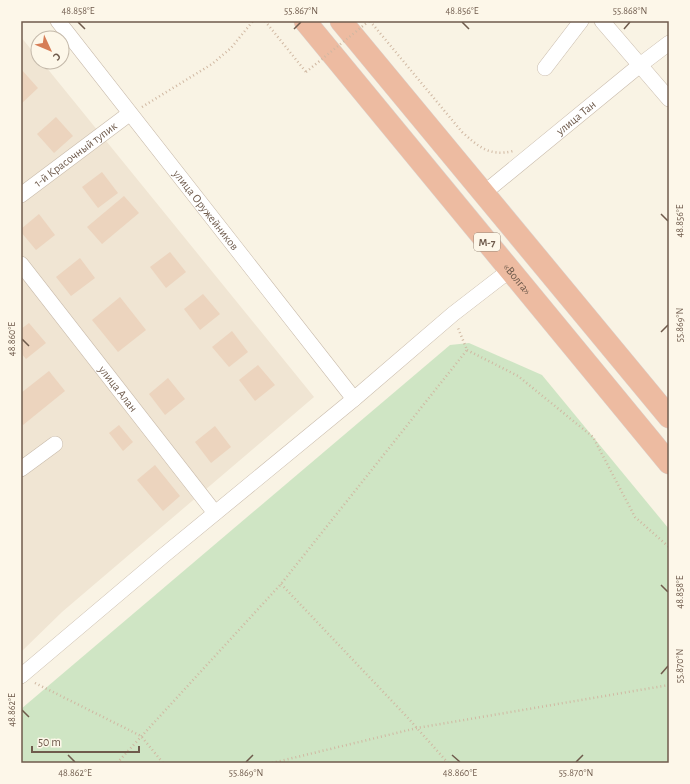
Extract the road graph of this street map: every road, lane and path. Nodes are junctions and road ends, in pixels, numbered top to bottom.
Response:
1 (58, 21) edge
2 (253, 21) edge
3 (265, 21) edge
4 (305, 21) edge
5 (341, 21) edge
6 (369, 21) edge
7 (581, 21) edge
8 (602, 21) edge
9 (669, 43) edge
10 (640, 65) junction
11 (545, 68) dead end
12 (669, 99) edge
13 (129, 114) junction
14 (514, 150) dead end
15 (484, 193) junction
16 (21, 195) edge
17 (21, 264) edge
18 (510, 270) junction
19 (453, 314) junction
20 (467, 350) junction
21 (354, 399) junction
22 (669, 417) edge
23 (55, 444) dead end
24 (669, 463) edge
25 (21, 469) edge
26 (215, 514) junction
27 (669, 547) edge
28 (281, 584) junction
29 (21, 676) edge
30 (669, 685) edge
31 (417, 728) junction
32 (141, 736) junction
33 (117, 763) edge
34 (163, 763) edge
35 (272, 763) edge
36 (448, 763) edge

1 - 13 street, улица Оружейников
2 - 13 path
3 - 6 path, bridge
4 - 18 highway, «Волга» / М-7
5 - 15 highway, М-7
6 - 14 path
7 - 11 street
8 - 10 street
9 - 10 street, улица Тан
10 - 12 street
10 - 15 street, улица Тан
13 - 16 street, 1-й Красочный тупик
13 - 21 street, улица Оружейников
15 - 22 highway, М-7
17 - 26 street, улица Алан
18 - 19 street
18 - 24 highway, «Волга» / М-7
19 - 20 path
19 - 21 street
20 - 27 path
20 - 28 path
21 - 26 street
23 - 25 street
26 - 29 street
28 - 31 path
28 - 32 path
29 - 32 path
30 - 31 path
31 - 35 path
31 - 36 path
32 - 33 path
32 - 34 path

